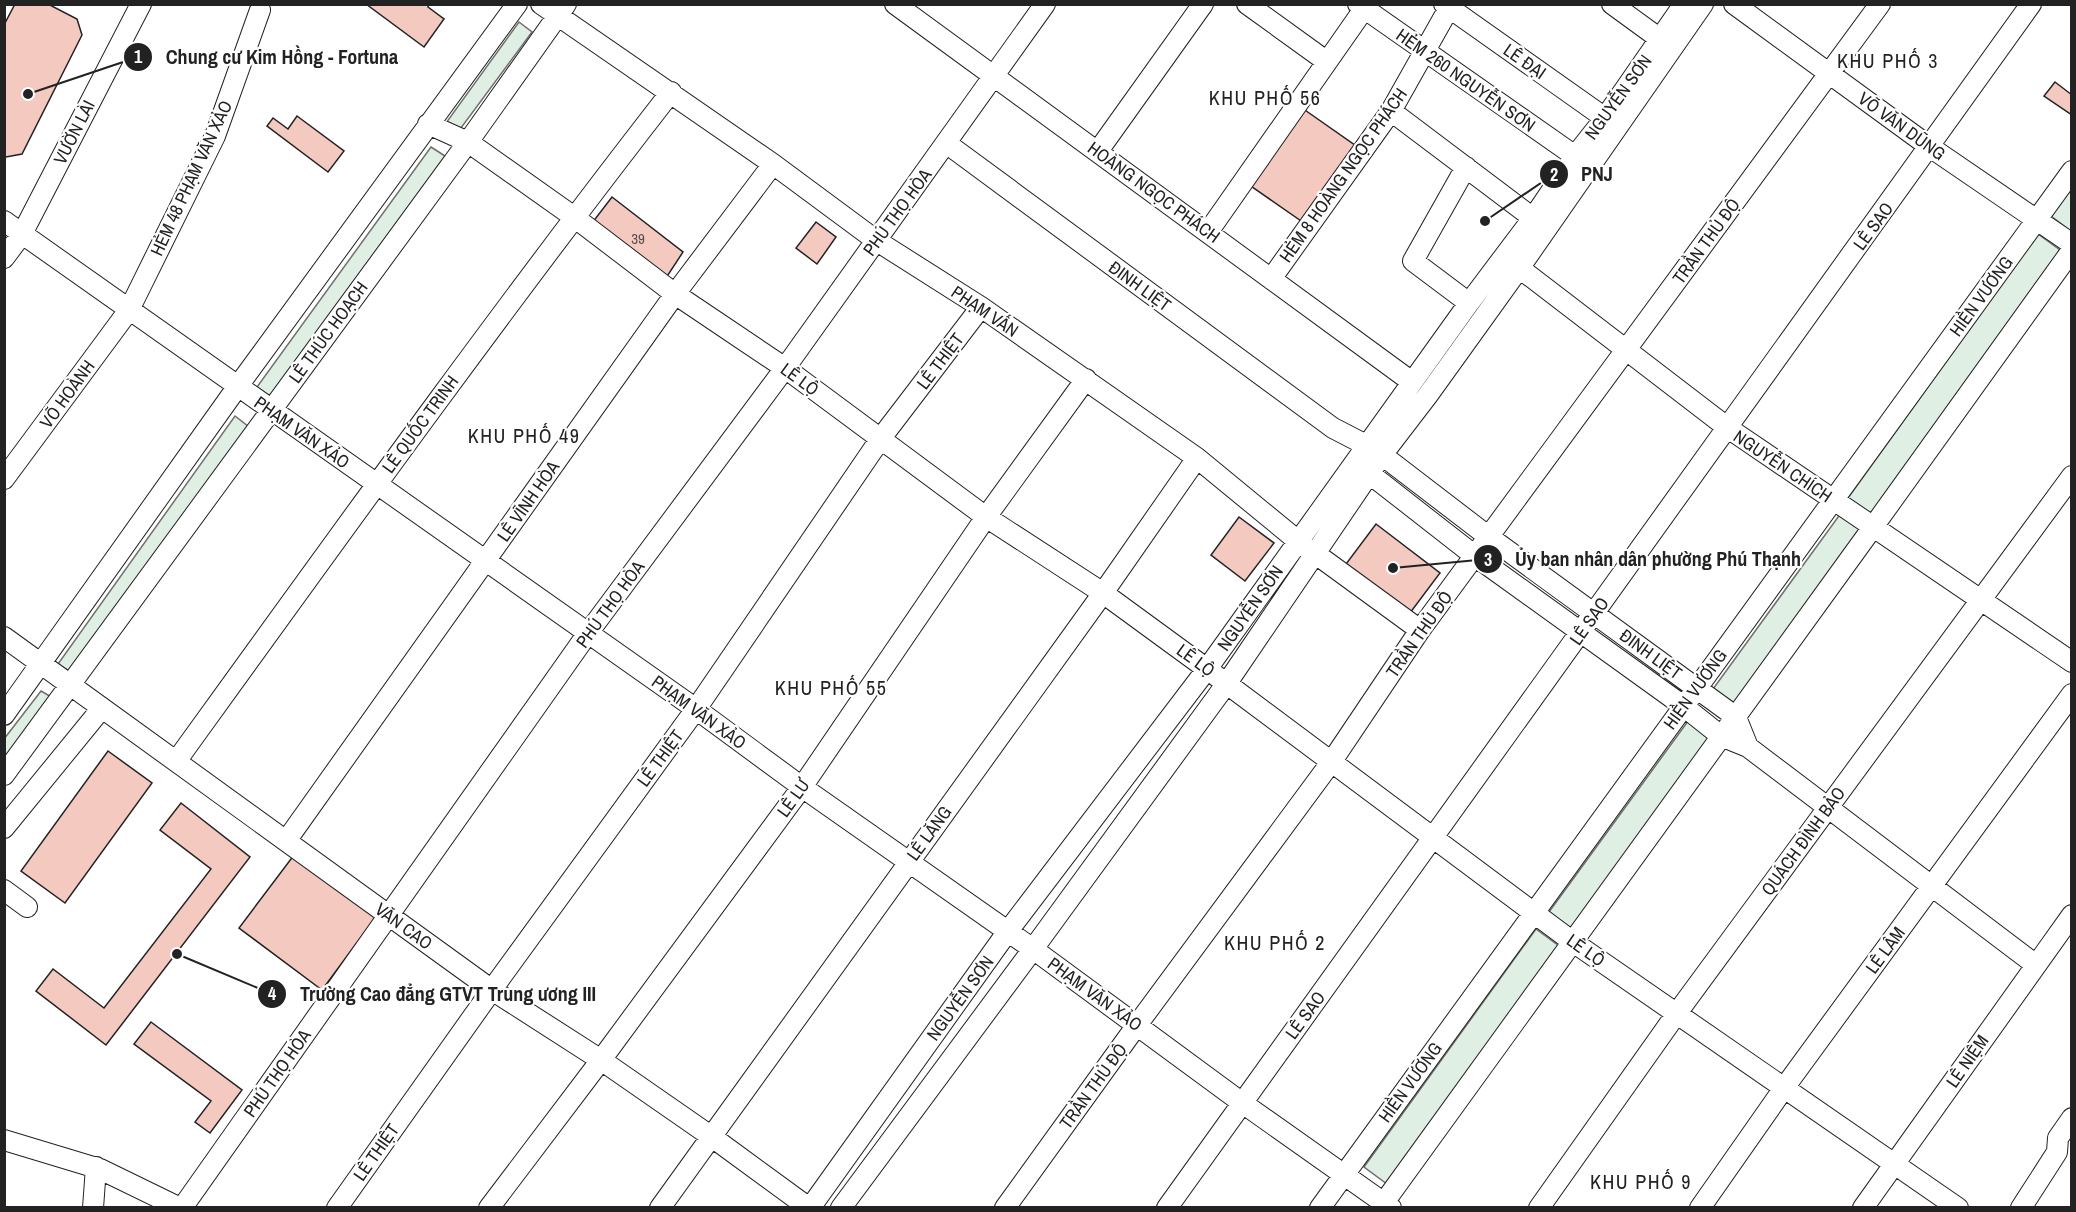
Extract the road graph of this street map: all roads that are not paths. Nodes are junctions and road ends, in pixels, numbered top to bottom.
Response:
1 (141, 4) edge
2 (517, 4) edge
3 (541, 4) edge
4 (895, 4) edge
5 (1045, 4) edge
6 (1203, 4) edge
7 (1247, 4) edge
8 (1612, 4) edge
9 (1684, 4) edge
10 (1703, 4) edge
11 (1734, 4) edge
12 (1880, 4) edge
13 (2031, 4) edge
14 (1447, 6) edge
15 (1361, 7) edge
16 (260, 10) dead end
17 (562, 11) edge
18 (1666, 44) junction
19 (1424, 51) junction
20 (1326, 61) junction
21 (1830, 74) junction
22 (995, 76) junction
23 (671, 92) junction
24 (1390, 111) junction
25 (1605, 118) junction
26 (428, 124) junction
27 (468, 142) junction
28 (946, 143) junction
29 (1930, 147) junction
30 (1098, 151) junction
31 (1575, 156) junction
32 (773, 164) junction
33 (1466, 166) junction
34 (2072, 171) edge
35 (574, 217) junction
36 (1533, 218) junction
37 (2036, 219) junction
38 (4, 221) edge
39 (1208, 232) junction
40 (22, 234) junction
41 (877, 241) junction
42 (2072, 244) edge
43 (2072, 250) edge
44 (4, 258) edge
45 (1512, 262) junction
46 (1271, 279) junction
47 (675, 294) junction
48 (1469, 303) junction
49 (981, 307) junction
50 (129, 310) junction
51 (1627, 349) junction
52 (785, 368) junction
53 (1086, 379) junction
54 (1412, 382) junction
55 (238, 386) junction
56 (271, 410) junction
57 (1333, 428) junction
58 (1728, 428) junction
59 (880, 438) junction
60 (1374, 450) junction
61 (1197, 458) junction
62 (1362, 468) junction
63 (2072, 476) edge
64 (4, 479) edge
65 (376, 484) junction
66 (1833, 500) junction
67 (986, 517) junction
68 (1873, 527) junction
69 (1488, 537) junction
70 (1298, 541) junction
71 (1316, 552) junction
72 (1474, 556) junction
73 (485, 560) junction
74 (1103, 593) junction
75 (1980, 600) junction
76 (1594, 612) junction
77 (1420, 630) junction
78 (588, 633) junction
79 (1581, 633) junction
80 (4, 637) edge
81 (2072, 662) edge
82 (41, 664) junction
83 (1207, 669) junction
84 (1227, 683) junction
85 (70, 685) junction
86 (1696, 687) junction
87 (2072, 694) edge
88 (1682, 705) junction
89 (102, 708) junction
90 (696, 709) junction
91 (4, 715) edge
92 (1736, 717) junction
93 (1721, 736) junction
94 (1748, 747) junction
95 (175, 760) junction
96 (1332, 761) junction
97 (4, 775) edge
98 (802, 787) junction
99 (1828, 808) junction
100 (4, 828) edge
101 (1434, 838) junction
102 (286, 841) junction
103 (909, 861) junction
104 (1932, 885) junction
105 (4, 890) edge
106 (27, 907) dead end
107 (1534, 912) junction
108 (389, 915) junction
109 (2072, 915) edge
110 (1008, 931) junction
111 (1573, 942) junction
112 (1033, 949) junction
113 (2036, 965) junction
114 (492, 990) junction
115 (1677, 1013) junction
116 (1137, 1025) junction
117 (601, 1060) junction
118 (1784, 1088) junction
119 (1241, 1102) junction
120 (2072, 1118) edge
121 (712, 1137) junction
122 (4, 1140) edge
123 (1894, 1164) junction
124 (96, 1167) junction
125 (1343, 1175) junction
126 (1385, 1206) edge
127 (93, 1208) edge
128 (181, 1208) edge
129 (337, 1208) edge
130 (489, 1208) edge
131 (660, 1208) edge
132 (809, 1208) edge
133 (841, 1208) edge
134 (1005, 1208) edge
135 (1167, 1208) edge
136 (1320, 1208) edge
137 (1539, 1208) edge
138 (1700, 1208) edge
139 (1863, 1208) edge
140 (1958, 1208) edge
141 (2021, 1208) edge

1 - 40 street, VƯỜN LÀI
2 - 26 street
3 - 17 street, PHẠM VẤN
4 - 22 street, HOÀNG NGỌC PHÁCH
5 - 22 street, PHÚ THỌ HÒA
6 - 30 street
7 - 20 street
8 - 18 street
9 - 18 street, NGUYỄN SƠN
10 - 18 street, NGUYỄN SƠN
11 - 21 street, VÕ VĂN DŨNG
12 - 21 street, TRẦN THỦ ĐỘ
13 - 29 street, LÊ SAO
14 - 19 street, HẺM 8 HOÀNG NGỌC PHÁCH
14 - 25 street, LÊ ĐẠI
15 - 19 street, HẺM 260 NGUYỄN SƠN
15 - 20 street
16 - 50 street, HẺM 48 PHẠM VĂN XẢO
17 - 23 street, PHẠM VẤN
17 - 27 street, LÊ THÚC HOẠCH
18 - 25 street, NGUYỄN SƠN
18 - 45 street, NGUYỄN SƠN
19 - 24 street, HẺM 8 HOÀNG NGỌC PHÁCH
19 - 31 street, HẺM 260 NGUYỄN SƠN
20 - 39 street
21 - 29 street, VÕ VĂN DŨNG
21 - 51 street, TRẦN THỦ ĐỘ
22 - 28 street, PHÚ THỌ HÒA
22 - 30 street, HOÀNG NGỌC PHÁCH
23 - 32 street, PHẠM VẤN
23 - 35 street, LÊ QUỐC TRINH
24 - 33 street
24 - 46 street, HẺM 8 HOÀNG NGỌC PHÁCH
25 - 31 street, NGUYỄN SƠN
26 - 27 street, LÊ LỘ
26 - 55 street
27 - 35 street, LÊ LỘ
27 - 56 street, LÊ THÚC HOẠCH
28 - 41 street, PHÚ THỌ HÒA
28 - 57 street, ĐINH LIỆT
29 - 37 street, VÕ VĂN DŨNG
29 - 58 street, LÊ SAO
30 - 39 street, HOÀNG NGỌC PHÁCH
31 - 36 street, NGUYỄN SƠN
32 - 41 street, PHẠM VẤN
32 - 47 street, LÊ VĨNH HÒA
33 - 36 street
33 - 48 street
34 - 37 street, HIỀN VƯƠNG
35 - 47 street, LÊ LỘ
35 - 65 street, LÊ QUỐC TRINH
36 - 45 street, NGUYỄN SƠN
37 - 42 street, VÕ VĂN DŨNG
37 - 66 street, HIỀN VƯƠNG
38 - 40 street, PHẠM VĂN XẢO
39 - 46 street, HOÀNG NGỌC PHÁCH
40 - 44 street, VƯỜN LÀI
40 - 50 street, PHẠM VĂN XẢO
41 - 49 street, PHẠM VẤN
41 - 52 street, PHÚ THỌ HÒA
43 - 68 street
45 - 48 street, NGUYỄN SƠN
45 - 51 street, NGUYỄN CHÍCH
45 - 60 street, NGUYỄN SƠN
46 - 54 street, HOÀNG NGỌC PHÁCH
47 - 52 street, LÊ LỘ
47 - 73 street, LÊ VĨNH HÒA
48 - 54 street, NGUYỄN SƠN
49 - 53 street, PHẠM VẤN
49 - 59 street, LÊ THIỆT
50 - 55 street, PHẠM VĂN XẢO
50 - 64 street, VÕ HOÀNH
51 - 58 street, NGUYỄN CHÍCH
51 - 69 street, TRẦN THỦ ĐỘ
52 - 59 street, LÊ LỘ
52 - 78 street, PHÚ THỌ HÒA
53 - 61 street, PHẠM VẤN
53 - 67 street, LÊ LƯ
54 - 60 street, NGUYỄN SƠN
55 - 56 street, PHẠM VĂN XẢO
55 - 82 street
56 - 65 street, PHẠM VĂN XẢO
56 - 85 street, LÊ THÚC HOẠCH
57 - 60 street, ĐINH LIỆT
57 - 62 street, ĐINH LIỆT
58 - 66 street, NGUYỄN CHÍCH
58 - 76 street, LÊ SAO
59 - 67 street, LÊ LỘ
59 - 90 street, LÊ THIỆT
60 - 62 street, NGUYỄN SƠN
60 - 69 street, ĐINH LIỆT
61 - 70 street, PHẠM VẤN
61 - 74 street, LÊ LĂNG
62 - 70 street, NGUYỄN SƠN
62 - 71 street, NGUYỄN SƠN
62 - 72 street, ĐINH LIỆT
63 - 75 street, QUÁCH ĐÌNH BẢO
65 - 73 street, PHẠM VĂN XẢO
65 - 95 street, LÊ QUỐC TRINH
66 - 68 street, NGUYỄN CHÍCH
66 - 86 street, HIỀN VƯƠNG
67 - 74 street, LÊ LỘ
67 - 98 street, LÊ LƯ
68 - 75 street, NGUYỄN CHÍCH
68 - 92 street
69 - 72 street, TRẦN THỦ ĐỘ
69 - 76 street, ĐINH LIỆT
70 - 71 street, PHẠM VẤN
70 - 83 street, NGUYỄN SƠN
71 - 77 street, PHẠM VẤN
71 - 84 street, NGUYỄN SƠN
72 - 77 street, TRẦN THỦ ĐỘ
72 - 79 street, ĐINH LIỆT
73 - 78 street, PHẠM VĂN XẢO
73 - 102 street, LÊ VĨNH HÒA
74 - 83 street, LÊ LỘ
74 - 103 street, LÊ LĂNG
75 - 81 street, NGUYỄN CHÍCH
75 - 99 street, QUÁCH ĐÌNH BẢO
76 - 79 street, LÊ SAO
76 - 86 street, ĐINH LIỆT
77 - 96 street, TRẦN THỦ ĐỘ
78 - 90 street, PHẠM VĂN XẢO
78 - 108 street, PHÚ THỌ HÒA
79 - 88 street, ĐINH LIỆT
79 - 101 street, LÊ SAO
80 - 82 street, VĂN CAO
82 - 85 street, VĂN CAO
82 - 91 street
83 - 84 street, LÊ LỘ
83 - 110 street, NGUYỄN SƠN
84 - 96 street, LÊ LỘ
84 - 112 street, NGUYỄN SƠN
85 - 89 street, VĂN CAO
85 - 97 street, LÊ THÚC HOẠCH
86 - 88 street, HIỀN VƯƠNG
86 - 92 street, ĐINH LIỆT
87 - 104 street, LÊ LÂM
88 - 93 street, ĐINH LIỆT
88 - 107 street, HIỀN VƯƠNG
89 - 95 street, VĂN CAO
89 - 100 street
90 - 98 street, PHẠM VĂN XẢO
90 - 114 street, LÊ THIỆT
92 - 93 street
92 - 94 street
93 - 94 street, ĐINH LIỆT
93 - 111 street
94 - 99 street, ĐINH LIỆT
95 - 102 street, VĂN CAO
96 - 101 street, LÊ LỘ
96 - 116 street, TRẦN THỦ ĐỘ
98 - 103 street, PHẠM VĂN XẢO
98 - 117 street, LÊ LƯ
99 - 104 street, ĐINH LIỆT
99 - 115 street, QUÁCH ĐÌNH BẢO
101 - 107 street, LÊ LỘ
101 - 119 street, LÊ SAO
102 - 108 street, VĂN CAO
103 - 110 street, PHẠM VĂN XẢO
103 - 121 street, LÊ LĂNG
104 - 113 street, ĐINH LIỆT
104 - 118 street, LÊ LÂM
105 - 106 street
107 - 111 street, LÊ LỘ
107 - 125 street, HIỀN VƯƠNG
108 - 114 street, VĂN CAO
108 - 128 street, PHÚ THỌ HÒA
109 - 113 street, LÊ NIỆM
110 - 112 street, PHẠM VĂN XẢO
110 - 132 street, NGUYỄN SƠN
111 - 115 street, LÊ LỘ
111 - 126 street
112 - 116 street, PHẠM VĂN XẢO
112 - 133 street, NGUYỄN SƠN
113 - 123 street, LÊ NIỆM
114 - 117 street, VĂN CAO
114 - 129 street, LÊ THIỆT
115 - 118 street, LÊ LỘ
115 - 137 street, QUÁCH ĐÌNH BẢO
116 - 119 street, PHẠM VĂN XẢO
116 - 134 street, TRẦN THỦ ĐỘ
117 - 121 street, VĂN CAO
117 - 130 street, LÊ LƯ
118 - 123 street, LÊ LỘ
118 - 138 street, LÊ LÂM
119 - 125 street, PHẠM VĂN XẢO
119 - 135 street, LÊ SAO
120 - 141 street
121 - 131 street, LÊ LĂNG
121 - 132 street, VĂN CAO
122 - 124 street
123 - 139 street, LÊ NIỆM
123 - 140 street, LÊ LỘ
124 - 127 street
124 - 128 street
125 - 126 street, PHẠM VĂN XẢO
125 - 136 street, HIỀN VƯƠNG

